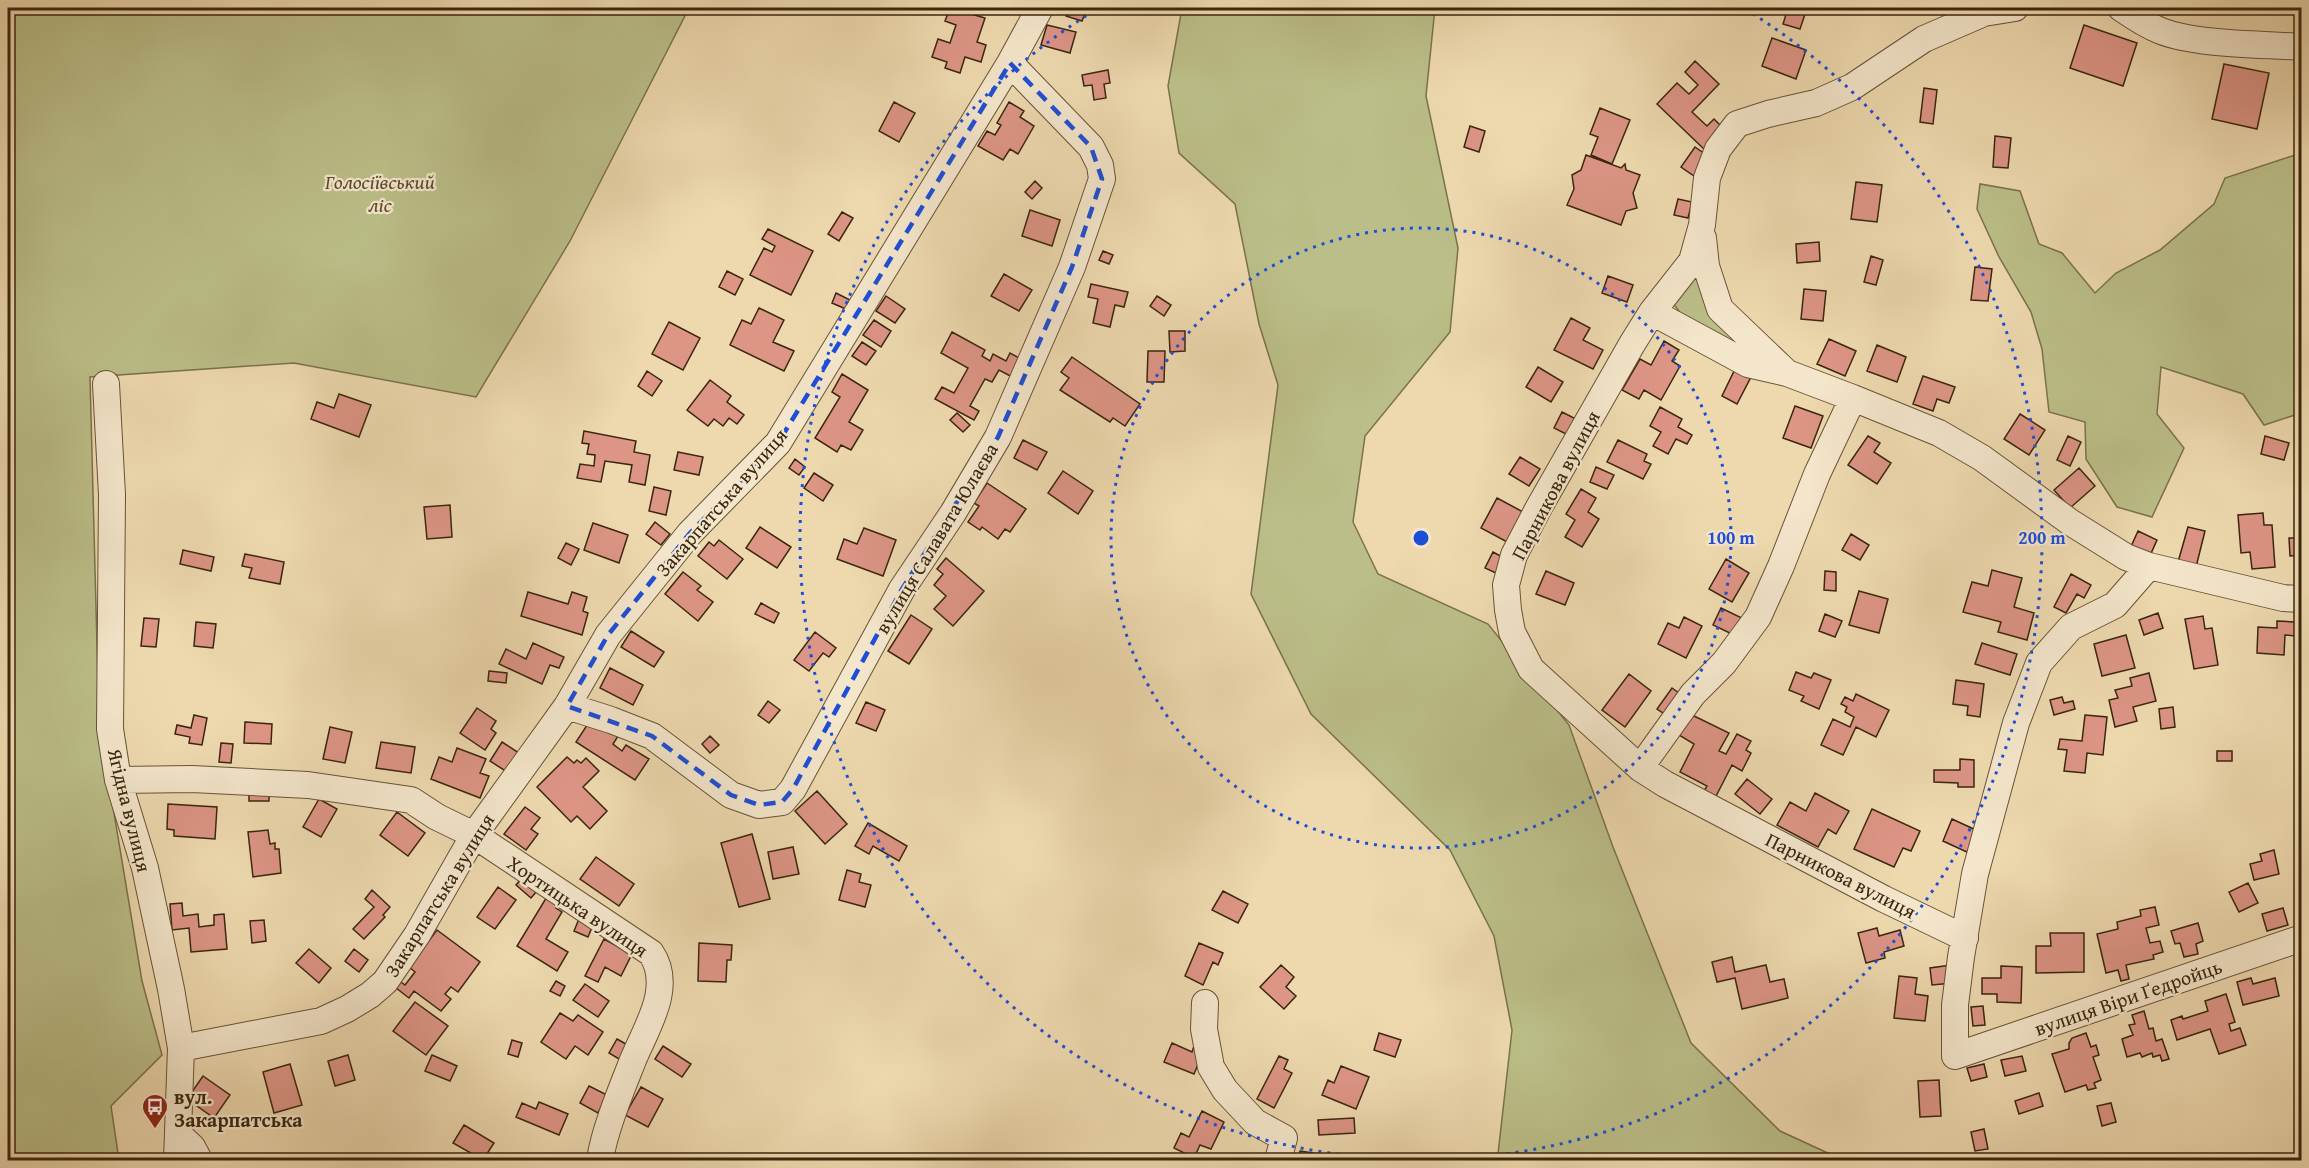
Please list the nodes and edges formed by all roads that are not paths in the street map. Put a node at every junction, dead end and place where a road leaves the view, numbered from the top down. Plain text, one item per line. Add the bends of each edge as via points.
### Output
1 (1040, 8) edge
2 (2015, 8) edge
3 (2121, 8) edge
4 (2301, 47) edge
5 (1010, 63) junction
6 (1702, 225) junction
7 (1652, 312) junction
8 (1787, 373) junction
9 (106, 384) dead end
10 (1853, 398) junction
11 (2149, 566) junction
12 (2292, 598) edge
13 (567, 706) junction
14 (1640, 768) junction
15 (118, 780) junction
16 (474, 835) junction
17 (1965, 938) junction
18 (2301, 938) edge
19 (1205, 1003) dead end
20 (181, 1047) junction
21 (178, 1134) junction
22 (177, 1161) edge
23 (199, 1161) edge
24 (600, 1161) edge
25 (1278, 1161) edge

1 - 5 street, Закарпатська вулиця
2 - 6 street, Парникова вулиця via 1984,14 1924,39 1852,87 1816,103 1737,124 1718,149 1707,178
3 - 4 street via 2164,32 2205,40
5 - 13 street, Закарпатська вулиця via 778,442 690,533 608,635
5 - 13 street, вулиця Салавата Юлаєва via 1091,147 1102,179 1072,267 998,437 902,590 793,789 782,802 759,805 731,795 652,736
6 - 7 street, Парникова вулиця via 1692,261
6 - 8 street via 1706,266 1720,309
7 - 8 street via 1748,364
7 - 14 street, Парникова вулиця via 1538,509 1514,555 1506,585 1512,632 1531,669
8 - 10 street
9 - 15 street, Ягідна вулиця via 112,495 110,729
10 - 11 street via 1939,433 1982,458 2070,522 2126,557
10 - 14 street via 1816,474 1758,616 1724,663 1693,694
11 - 12 street
11 - 17 street via 2115,605 2071,627 2039,663 1999,782 1975,874
13 - 16 street, Закарпатська вулиця
14 - 17 street, Парникова вулиця
15 - 16 street via 308,785 411,800
15 - 20 street, Ягідна вулиця via 145,868
16 - 20 street, Закарпатська вулиця via 417,935 396,967 370,995 321,1021
16 - 24 street, Хортицька вулиця via 651,953 657,962 660,984 654,1016 616,1105
17 - 18 street, вулиця Віри Ґедройць via 1955,1005 1955,1056
19 - 25 street via 1204,1029 1211,1067 1225,1090 1255,1122 1284,1138
20 - 21 street, Ягідна вулиця
21 - 22 street, Ягідна вулиця
21 - 23 street via 192,1147

